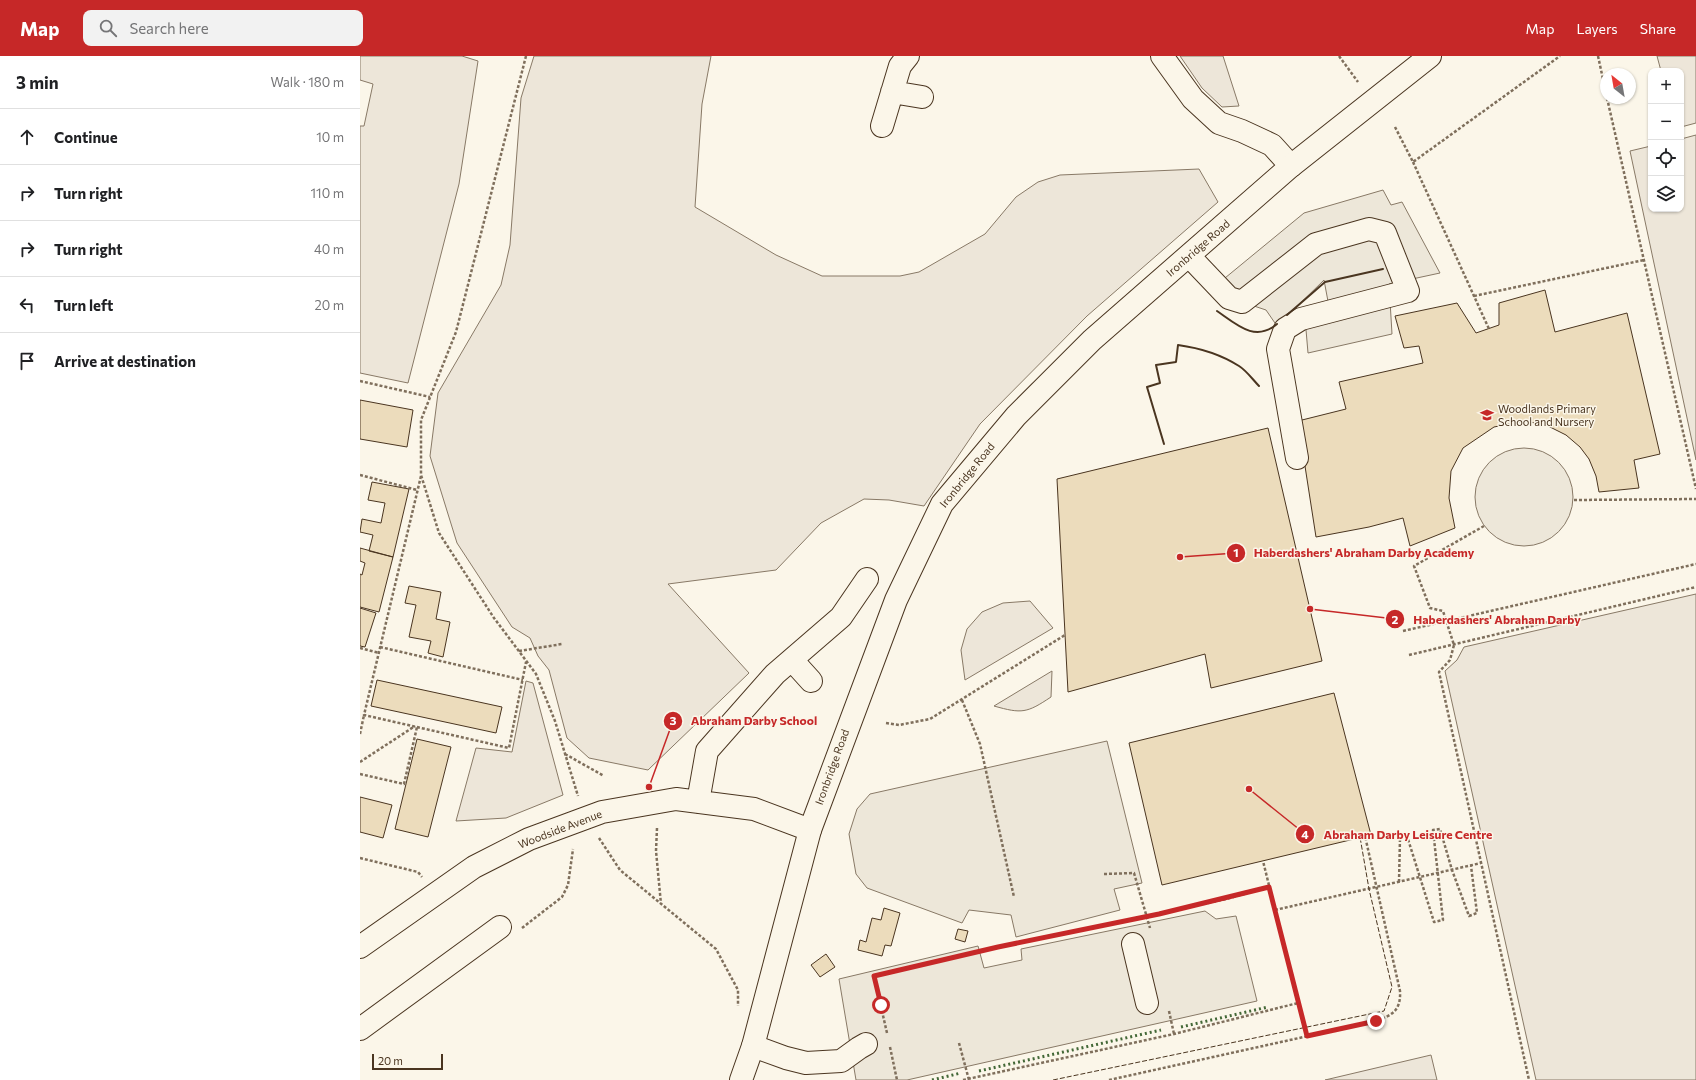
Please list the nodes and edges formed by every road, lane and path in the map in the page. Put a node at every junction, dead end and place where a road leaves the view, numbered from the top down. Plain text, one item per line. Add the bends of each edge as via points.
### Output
1 (526, 56) edge
2 (908, 56) edge
3 (1162, 56) edge
4 (1338, 56) edge
5 (1430, 56) edge
6 (1560, 56) edge
7 (1598, 56) edge
8 (1601, 68) edge
9 (1358, 82) dead end
10 (892, 92) junction
11 (922, 97) dead end
12 (1608, 104) edge
13 (882, 126) dead end
14 (1395, 127) dead end
15 (1413, 162) junction
16 (1291, 166) junction
17 (1189, 256) junction
18 (1644, 260) junction
19 (1474, 296) junction
20 (1489, 329) dead end
21 (360, 380) edge
22 (430, 397) junction
23 (1297, 458) dead end
24 (360, 475) edge
25 (421, 475) junction
26 (1696, 489) edge
27 (418, 490) junction
28 (1696, 499) edge
29 (1574, 500) dead end
30 (1484, 526) dead end
31 (1696, 564) edge
32 (866, 579) dead end
33 (1696, 588) edge
34 (1446, 621) junction
35 (1403, 631) dead end
36 (1065, 634) dead end
37 (562, 644) dead end
38 (1454, 645) junction
39 (380, 647) junction
40 (360, 648) edge
41 (519, 651) junction
42 (379, 653) junction
43 (1408, 656) dead end
44 (792, 660) junction
45 (526, 661) junction
46 (523, 680) junction
47 (811, 680) dead end
48 (962, 700) junction
49 (364, 715) junction
50 (886, 723) dead end
51 (416, 727) junction
52 (360, 734) edge
53 (565, 754) junction
54 (360, 762) edge
55 (360, 774) edge
56 (604, 776) dead end
57 (578, 796) dead end
58 (698, 802) junction
59 (657, 828) dead end
60 (810, 830) junction
61 (1364, 836) dead end
62 (599, 839) dead end
63 (573, 849) dead end
64 (360, 858) edge
65 (1263, 861) dead end
66 (1481, 863) junction
67 (1471, 866) junction
68 (1452, 870) junction
69 (1438, 874) junction
70 (1419, 878) junction
71 (1399, 882) junction
72 (1269, 887) junction
73 (1376, 888) junction
74 (435, 894) junction
75 (1014, 897) dead end
76 (662, 904) junction
77 (1275, 910) junction
78 (500, 927) joint
79 (1133, 944) dead end
80 (360, 947) edge
81 (1298, 1002) junction
82 (1147, 1003) dead end
83 (738, 1012) dead end
84 (360, 1029) edge
85 (887, 1034) dead end
86 (1307, 1036) junction
87 (889, 1041) dead end
88 (959, 1043) dead end
89 (866, 1044) dead end
90 (753, 1046) junction
91 (969, 1079) edge
92 (1116, 1079) edge
93 (741, 1080) edge
94 (897, 1080) edge
95 (963, 1080) edge
96 (1109, 1080) edge
97 (1529, 1080) edge

1 - 22 path via 456,332
2 - 10 street via 900,66
3 - 16 street via 1193,99 1218,122 1242,130 1272,145
4 - 9 path
5 - 16 street, Ironbridge Road
6 - 15 path
7 - 8 path
10 - 11 street
10 - 13 street
12 - 18 path
14 - 15 path
15 - 19 path
16 - 17 street, Ironbridge Road
17 - 23 street via 1229,298 1242,302 1316,244 1369,229 1385,233 1408,291 1301,319 1285,328 1278,350
17 - 60 street, Ironbridge Road via 1092,340 1016,416 942,504 896,600
18 - 19 path
18 - 26 path
19 - 20 path
21 - 22 path
22 - 25 path via 421,420
24 - 27 path
25 - 27 path
25 - 41 path via 439,533 494,618
27 - 39 path
28 - 29 path
30 - 34 path via 1414,566 1430,608 1443,611
31 - 34 path
32 - 44 street via 841,617
33 - 38 path
34 - 35 path
34 - 38 path
36 - 48 path
37 - 41 path
38 - 43 path
38 - 66 path via 1450,660 1439,672
39 - 42 path
39 - 46 path
40 - 42 path
41 - 45 path
42 - 49 path
44 - 47 street
44 - 58 street via 775,674 707,751
45 - 46 path
45 - 53 path via 536,674
46 - 51 path via 509,748
48 - 50 path via 930,719 899,725
48 - 75 path via 980,744
49 - 51 path
49 - 52 path
51 - 54 path
51 - 55 path via 404,784
53 - 56 path
53 - 57 path
58 - 60 street, Woodside Avenue via 754,809
58 - 74 street, Woodside Avenue via 676,799 602,812 529,839 474,867
59 - 76 path via 656,851
60 - 90 street, Ironbridge Road
61 - 73 path
62 - 76 path via 620,870
63 - 78 path via 568,885 562,897 516,933
64 - 74 path via 418,872
65 - 72 path
66 - 67 path
66 - 97 path
67 - 68 path
67 - 68 path via 1477,913 1469,916
68 - 69 path
68 - 69 path via 1440,829 1433,830
69 - 70 path
69 - 70 path via 1443,920 1434,922
70 - 71 path
70 - 71 path via 1406,836 1400,838
71 - 73 path
72 - 77 path
72 - 85 path via 1159,914 874,976
73 - 77 path
73 - 86 path via 1400,991 1400,1002 1388,1016 1376,1021
74 - 80 street, Woodside Avenue
76 - 83 path via 716,949 738,990
77 - 81 path
78 - 84 street
79 - 82 street
81 - 86 path
81 - 91 path via 1174,1034
86 - 92 path
87 - 94 path
88 - 91 path
89 - 90 street via 841,1061 806,1063
90 - 93 street, Ironbridge Road
91 - 95 path
92 - 96 path

